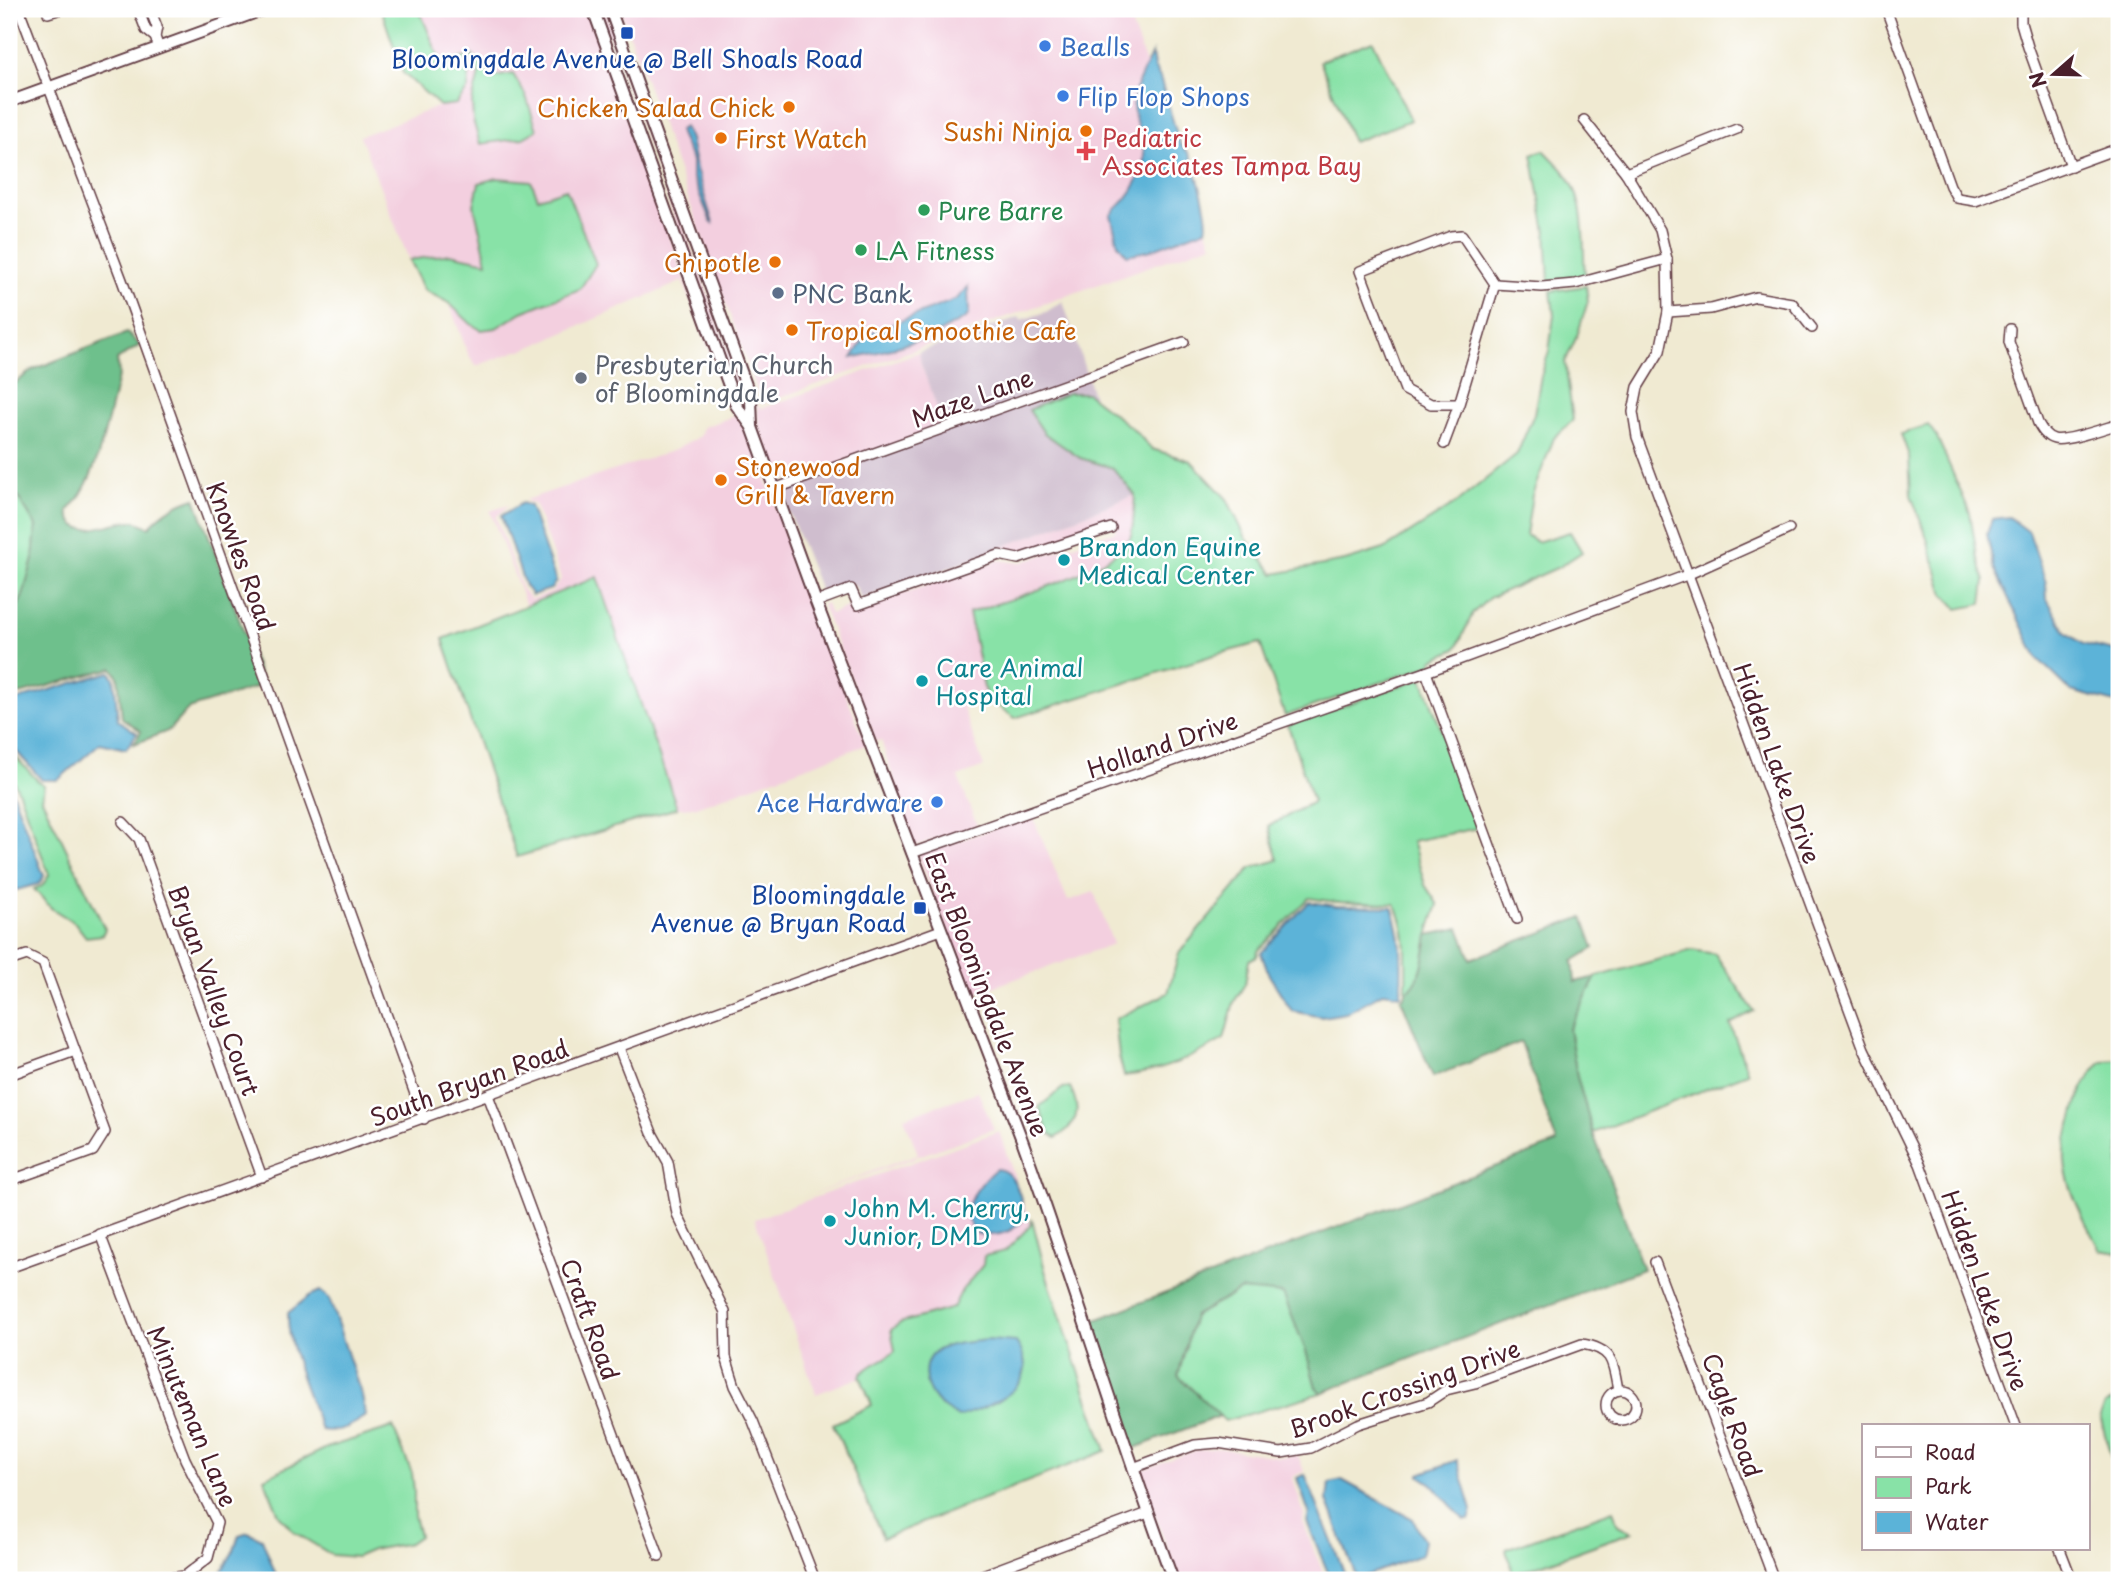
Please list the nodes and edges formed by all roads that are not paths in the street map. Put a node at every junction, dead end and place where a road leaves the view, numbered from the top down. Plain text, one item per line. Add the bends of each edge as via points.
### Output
1 (19, 9) edge
2 (61, 9) edge
3 (139, 9) edge
4 (150, 9) edge
5 (265, 9) edge
6 (593, 9) edge
7 (610, 9) edge
8 (1885, 9) edge
9 (2021, 9) edge
10 (48, 13) dead end
11 (157, 42) junction
12 (48, 88) junction
13 (9, 102) edge
14 (1584, 120) dead end
15 (1737, 130) dead end
16 (2119, 148) edge
17 (2071, 166) junction
18 (1626, 173) junction
19 (1667, 259) junction
20 (1495, 284) junction
21 (1668, 312) junction
22 (1812, 328) dead end
23 (2010, 329) dead end
24 (1184, 342) dead end
25 (1459, 404) junction
26 (2119, 424) edge
27 (752, 427) junction
28 (1444, 444) dead end
29 (774, 489) junction
30 (1111, 528) dead end
31 (1789, 529) dead end
32 (1687, 575) junction
33 (816, 602) junction
34 (1426, 672) junction
35 (123, 822) dead end
36 (912, 853) junction
37 (1517, 919) dead end
38 (941, 930) junction
39 (9, 961) edge
40 (619, 1048) junction
41 (75, 1051) junction
42 (9, 1075) edge
43 (488, 1095) junction
44 (424, 1119) junction
45 (262, 1177) junction
46 (9, 1181) edge
47 (100, 1234) junction
48 (1655, 1262) dead end
49 (9, 1268) edge
50 (1618, 1390) dead end
51 (2015, 1424) edge
52 (1133, 1468) junction
53 (1148, 1513) junction
54 (2060, 1550) edge
55 (659, 1556) dead end
56 (153, 1580) edge
57 (816, 1580) edge
58 (969, 1580) edge
59 (1173, 1580) edge
60 (1774, 1580) edge
61 (2072, 1580) edge

1 - 12 street, Knowles Road
2 - 10 street
3 - 11 street via 146,30
4 - 11 street
5 - 11 main road
6 - 27 main road, East Bloomingdale Avenue via 736,405
7 - 27 main road, East Bloomingdale Avenue via 751,399
8 - 17 street via 1958,198 1975,201
9 - 17 street via 2028,47
11 - 12 main road
12 - 13 main road
12 - 44 street, Knowles Road via 122,280
14 - 18 street, Hidden Lake Drive
15 - 18 street
16 - 17 street
18 - 19 street, Hidden Lake Drive via 1660,230
19 - 20 street via 1575,284
19 - 21 street, Hidden Lake Drive
20 - 25 street
20 - 25 street via 1462,235 1360,271 1405,390 1431,404
21 - 22 street via 1710,309 1756,297 1792,303
21 - 32 street, Hidden Lake Drive via 1660,351 1638,387 1633,412 1637,437
23 - 26 street via 2009,342 2044,433 2061,439
24 - 29 street, Maze Lane
25 - 28 street
27 - 29 main road, East Bloomingdale Avenue
29 - 33 main road, East Bloomingdale Avenue
30 - 33 street via 1018,559 999,555 858,605 852,589
31 - 32 street, Holland Drive
32 - 34 street, Holland Drive
32 - 51 street, Hidden Lake Drive via 1864,1049 1920,1164
33 - 36 main road, East Bloomingdale Avenue
34 - 36 street, Holland Drive
34 - 37 street
35 - 45 street, Bryan Valley Court via 139,839
36 - 38 main road, East Bloomingdale Avenue
38 - 40 street, South Bryan Road
38 - 52 main road, East Bloomingdale Avenue via 1050,1217
39 - 41 street via 27,955 43,963
40 - 43 street, South Bryan Road
40 - 57 street via 668,1162 677,1214 725,1311 726,1357 735,1386
41 - 42 street
41 - 46 street via 105,1132 93,1151
43 - 44 street, South Bryan Road
43 - 55 street, Craft Road
44 - 45 street, South Bryan Road
45 - 47 street, South Bryan Road
47 - 49 street, South Bryan Road
47 - 56 street, Minuteman Lane via 185,1459 217,1523 208,1558 185,1576
48 - 60 street, Cagle Road
50 - 52 street, Brook Crossing Drive via 1610,1357 1597,1346 1581,1344 1446,1390 1428,1402 1358,1424 1311,1448 1281,1453 1218,1443 1195,1445
52 - 53 main road, East Bloomingdale Avenue
53 - 58 street
53 - 59 main road, East Bloomingdale Avenue
54 - 61 street

